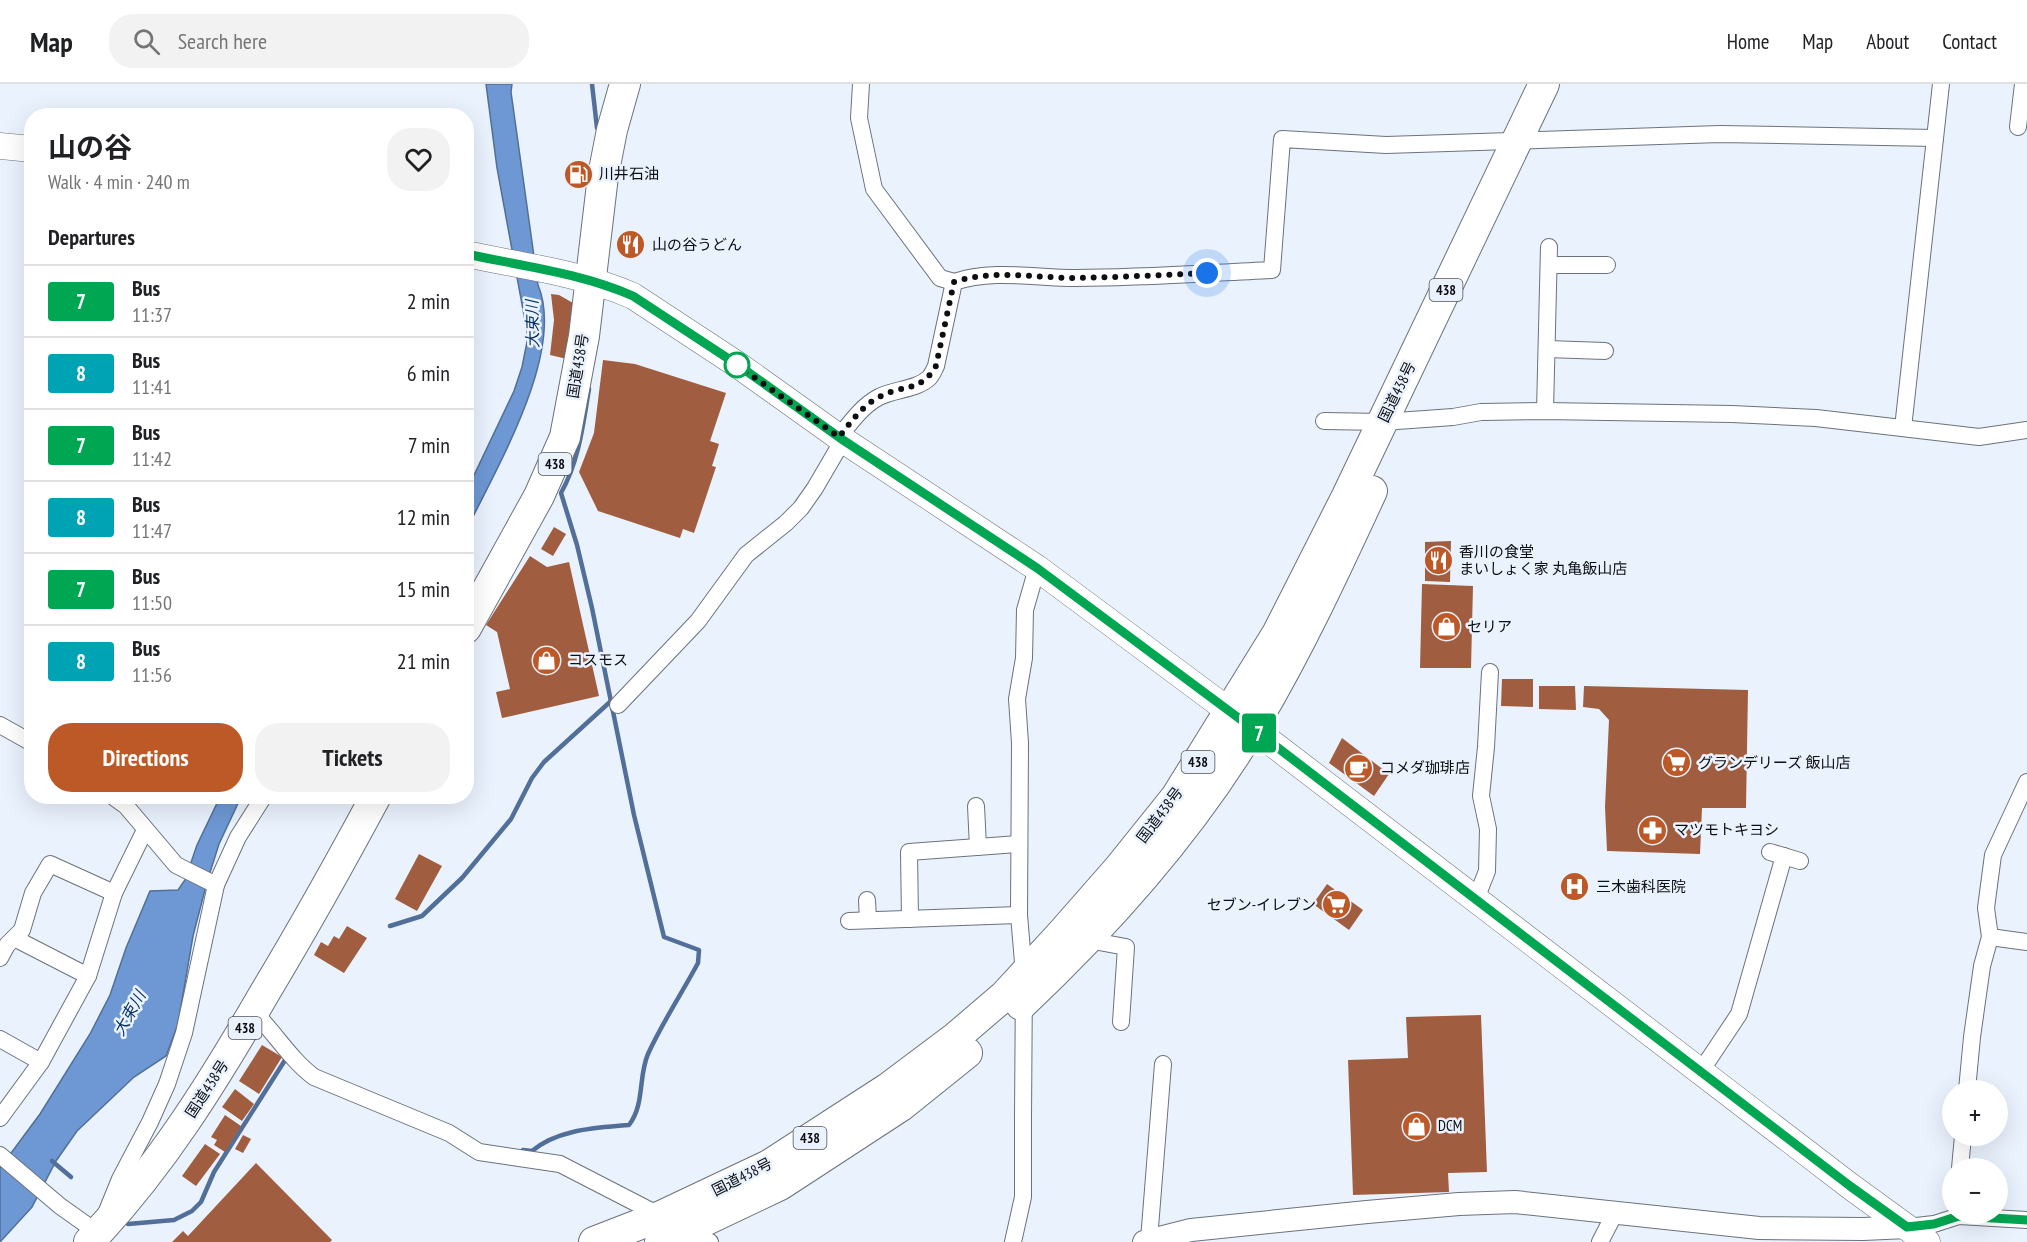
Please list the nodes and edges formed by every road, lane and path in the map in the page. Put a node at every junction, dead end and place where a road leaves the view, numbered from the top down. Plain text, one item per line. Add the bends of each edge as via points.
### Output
1 (625, 84) edge
2 (861, 84) edge
3 (1544, 84) edge
4 (1566, 84) edge
5 (1941, 84) edge
6 (2023, 84) edge
7 (2019, 126) dead end
8 (1935, 138) junction
9 (1528, 141) junction
10 (0, 146) edge
11 (24, 148) edge
12 (1549, 247) dead end
13 (474, 256) edge
14 (1548, 265) junction
15 (1607, 265) dead end
16 (591, 282) junction
17 (954, 282) junction
18 (1547, 349) junction
19 (1605, 351) dead end
20 (1545, 411) junction
21 (1324, 421) dead end
22 (1394, 421) junction
23 (1904, 428) junction
24 (2027, 430) edge
25 (841, 438) junction
26 (1037, 568) junction
27 (474, 614) edge
28 (1490, 672) dead end
29 (618, 705) dead end
30 (1241, 719) junction
31 (0, 725) edge
32 (24, 738) edge
33 (2027, 782) edge
34 (123, 804) edge
35 (259, 804) edge
36 (372, 804) edge
37 (976, 806) dead end
38 (145, 830) junction
39 (1019, 843) junction
40 (978, 847) junction
41 (1785, 856) dead end
42 (213, 884) junction
43 (114, 893) junction
44 (1476, 899) junction
45 (867, 900) dead end
46 (1019, 915) junction
47 (910, 919) junction
48 (868, 920) junction
49 (849, 921) dead end
50 (1990, 937) junction
51 (14, 938) junction
52 (1088, 940) junction
53 (2027, 942) edge
54 (0, 958) edge
55 (88, 976) junction
56 (1024, 988) junction
57 (254, 1012) junction
58 (1121, 1022) dead end
59 (0, 1039) edge
60 (41, 1062) junction
61 (1163, 1064) dead end
62 (1701, 1071) junction
63 (1968, 1080) edge
64 (0, 1118) edge
65 (0, 1155) edge
66 (1615, 1213) junction
67 (2008, 1219) edge
68 (2027, 1220) edge
69 (1942, 1221) edge
70 (661, 1229) edge
71 (1917, 1234) edge
72 (699, 1235) edge
73 (1189, 1236) edge
74 (94, 1237) edge
75 (1146, 1241) edge
76 (594, 1242) edge
77 (1013, 1242) edge
78 (1600, 1242) edge

1 - 16 highway, 国道438号 / 438 via 603,176
2 - 17 street via 859,118 874,189 940,278
3 - 9 highway, 国道438号 / 438
4 - 9 highway, 国道438号 / 438
5 - 8 street
6 - 7 street
8 - 9 street via 1720,134
8 - 23 street
9 - 17 street via 1386,145 1282,139 1272,270 1075,278 973,276
9 - 22 highway, 国道438号 / 438
10 - 11 main road
12 - 14 street
13 - 16 main road
14 - 15 street
14 - 18 street
16 - 25 main road via 633,296
16 - 27 highway, 国道438号 / 438 via 565,437 539,496
17 - 25 street via 936,366 929,378 867,405
18 - 19 street
18 - 20 street
20 - 22 street via 1481,412
20 - 23 street via 1804,417
21 - 22 street
22 - 30 highway, 国道438号 / 438 via 1326,590 1288,664
23 - 24 street via 1979,437
25 - 26 main road
25 - 29 street via 801,508 746,555 698,621
26 - 30 main road
26 - 39 street via 1025,610 1024,658 1017,699
28 - 44 street via 1480,796 1488,829 1486,871
30 - 44 main road
30 - 52 highway, 国道438号 / 438 via 1198,808 1140,883
30 - 56 highway, 国道438号 / 438
31 - 32 street
33 - 50 street via 1993,855 1986,908
34 - 38 street
35 - 42 street
36 - 57 highway, 国道438号 / 438
37 - 40 street
38 - 42 street via 176,865
38 - 43 street
39 - 40 street
39 - 46 street
40 - 47 street via 909,852
41 - 62 street via 1739,1014
42 - 74 street via 181,1043 159,1103
43 - 51 street via 50,864 33,893 22,930
43 - 55 street
44 - 62 main road
45 - 48 street
46 - 47 street
46 - 56 street
47 - 48 street
48 - 49 street
50 - 53 street
50 - 63 street via 1982,966
51 - 54 street
51 - 55 street
52 - 56 highway, 国道438号 / 438
52 - 58 street via 1126,947
55 - 60 street
56 - 70 highway, 国道438号 / 438 via 1004,996 888,1088
56 - 72 highway, 国道438号 / 438 via 968,1052 902,1106
56 - 77 street via 1023,1197
57 - 70 street via 314,1077 449,1133 479,1152 560,1164
57 - 74 highway, 国道438号 / 438 via 183,1126
59 - 60 street
60 - 64 street
61 - 75 street
62 - 71 main road
65 - 74 street via 88,1227
66 - 71 street via 1759,1228
66 - 73 street via 1515,1202 1470,1203 1367,1212
66 - 78 street
67 - 68 street
69 - 71 street
70 - 72 highway, 国道438号 / 438
70 - 76 highway, 国道438号 / 438
73 - 75 street

